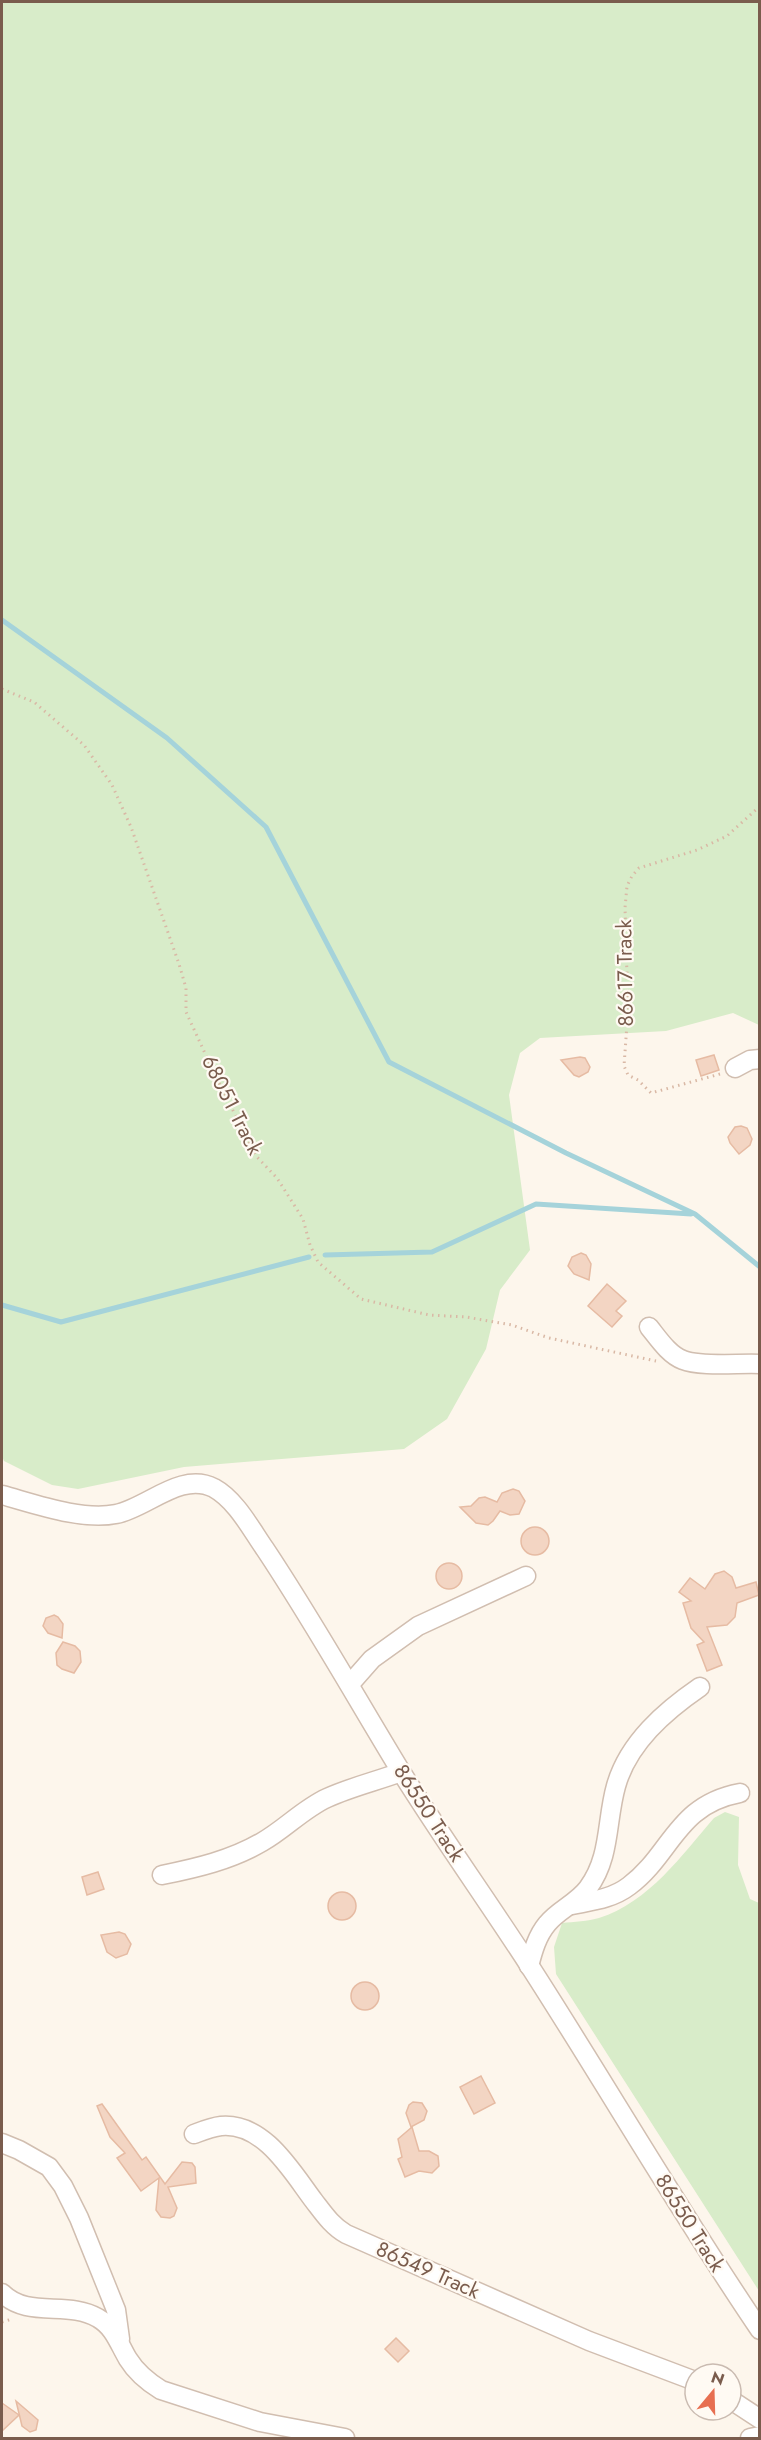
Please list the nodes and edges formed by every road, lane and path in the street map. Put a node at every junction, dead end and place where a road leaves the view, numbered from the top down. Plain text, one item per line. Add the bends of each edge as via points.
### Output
1 (2, 689) edge
2 (759, 806) edge
3 (759, 1059) edge
4 (735, 1068) joint
5 (649, 1327) dead end
6 (682, 1360) junction
7 (759, 1364) edge
8 (2, 1495) edge
9 (526, 1576) dead end
10 (350, 1684) junction
11 (700, 1687) dead end
12 (401, 1772) junction
13 (740, 1793) dead end
14 (162, 1875) dead end
15 (572, 1905) junction
16 (529, 1966) junction
17 (194, 2134) dead end
18 (2, 2143) edge
19 (2, 2293) edge
20 (759, 2330) edge
21 (120, 2343) junction
22 (683, 2376) edge
23 (743, 2408) edge
24 (759, 2419) edge
25 (759, 2436) edge
26 (333, 2438) edge
27 (750, 2439) edge

1 - 6 path, 68051 Track via 34,702 84,745 112,785 186,988 186,1012 256,1156 277,1179 303,1219 318,1262 361,1299 383,1305 512,1325 549,1338 653,1361
2 - 4 path, 86617 Track via 727,836 698,850 639,868 627,886 628,1010 624,1066 628,1075 651,1093
3 - 4 street
5 - 6 street
6 - 7 street
8 - 10 street, 86550 Track via 95,1516 128,1511 185,1484 211,1487 224,1495 242,1516
9 - 10 street via 418,1626 372,1659
10 - 12 street, 86550 Track
11 - 15 street via 651,1727 626,1761 615,1787 604,1853 588,1888
12 - 14 street via 328,1798 236,1856
12 - 16 street, 86550 Track
13 - 15 street via 705,1804 627,1887 603,1899
15 - 16 street via 548,1922 536,1941
16 - 20 street, 86550 Track
17 - 22 street, 86549 Track via 220,2126 248,2131 282,2158 330,2223 346,2234 589,2341
18 - 21 street via 44,2164 63,2186 116,2310
19 - 21 street via 27,2307 76,2310 98,2318
21 - 26 street via 139,2373 161,2390 260,2422
23 - 24 street
25 - 27 street

